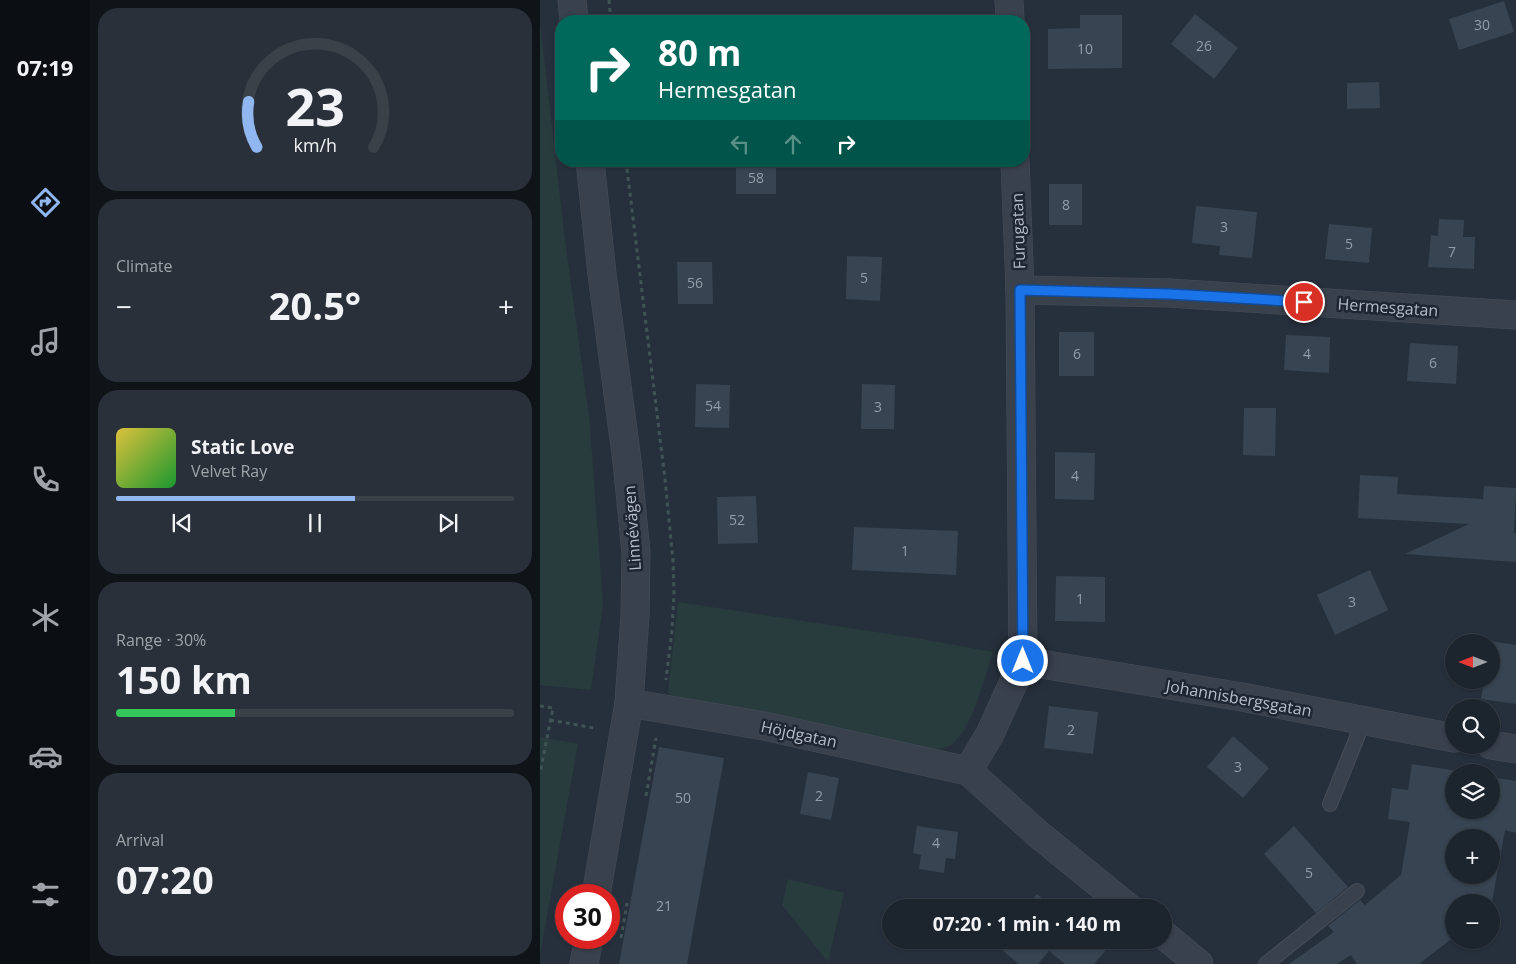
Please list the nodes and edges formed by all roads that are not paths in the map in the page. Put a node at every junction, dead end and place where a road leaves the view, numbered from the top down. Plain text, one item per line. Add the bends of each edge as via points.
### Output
1 (1009, 0) edge
2 (1010, 15) edge
3 (591, 167) edge
4 (1015, 167) edge
5 (1020, 290) junction
6 (1516, 315) edge
7 (1023, 661) junction
8 (629, 703) junction
9 (1364, 720) junction
10 (1445, 736) edge
11 (1500, 746) edge
12 (1516, 749) edge
13 (968, 771) junction
14 (1330, 804) dead end
15 (598, 884) edge
16 (1357, 891) dead end
17 (1118, 899) edge
18 (1172, 942) edge
19 (587, 949) edge
20 (584, 964) edge
21 (1199, 964) edge
22 (1266, 964) edge

1 - 2 street
3 - 8 street, Linnévägen via 636,552
4 - 5 street, Furugatan
5 - 6 street, Hermesgatan via 1169,294
5 - 7 street, Furugatan
7 - 9 street, Johannisbergsgatan
7 - 13 street via 990,734
8 - 13 street, Höjdgatan via 764,726
8 - 15 street, Linnévägen
9 - 10 street, Johannisbergsgatan
9 - 14 lane
11 - 12 street
13 - 17 street, Höjdgatan
16 - 22 lane
18 - 21 street
19 - 20 street

